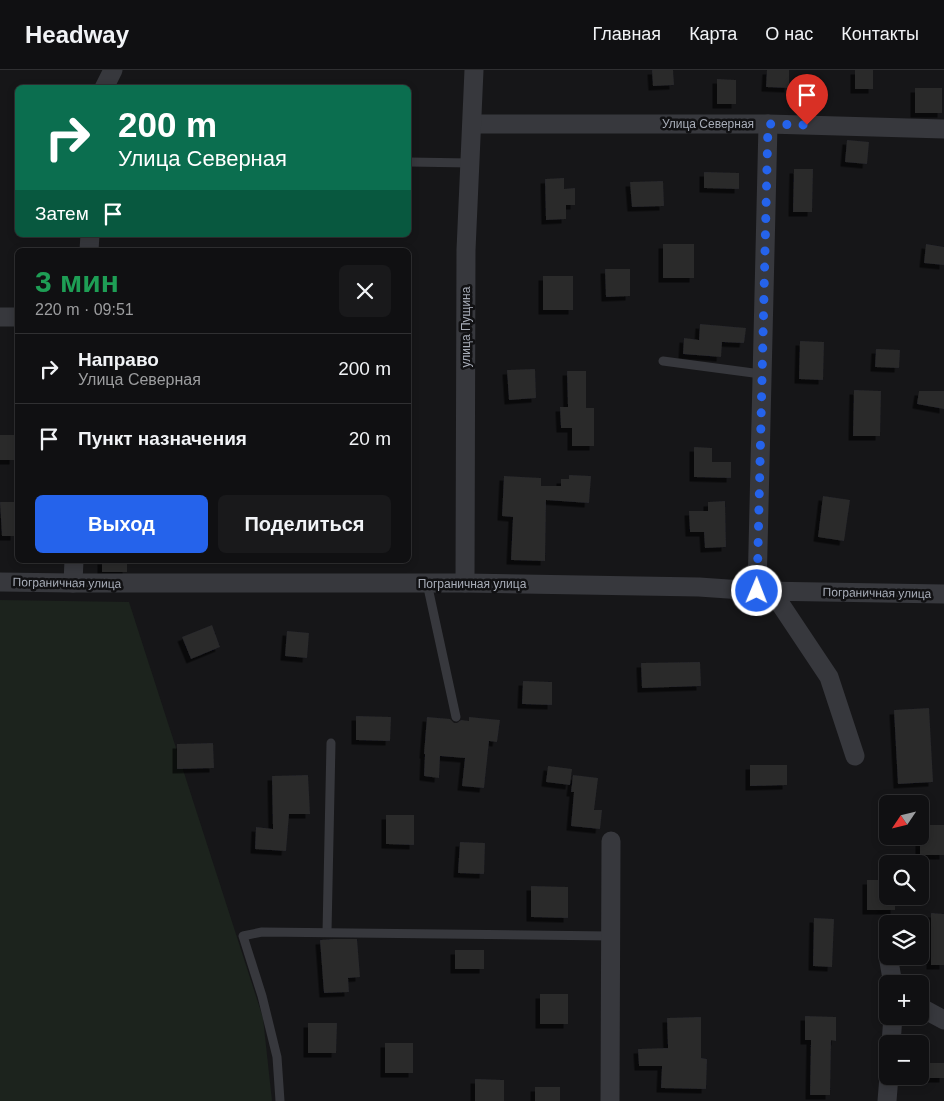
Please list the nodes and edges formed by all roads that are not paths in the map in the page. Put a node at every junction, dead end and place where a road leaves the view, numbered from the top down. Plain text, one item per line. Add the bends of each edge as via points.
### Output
1 (113, 70) edge
2 (474, 70) edge
3 (106, 85) edge
4 (473, 124) junction
5 (768, 124) junction
6 (944, 129) edge
7 (411, 162) edge
8 (471, 163) junction
9 (0, 317) edge
10 (15, 317) edge
11 (663, 361) dead end
12 (761, 374) junction
13 (74, 563) edge
14 (0, 582) edge
15 (427, 583) junction
16 (465, 583) junction
17 (73, 584) junction
18 (757, 591) junction
19 (944, 594) edge
20 (456, 717) dead end
21 (331, 743) dead end
22 (855, 756) dead end
23 (612, 841) dead end
24 (327, 932) junction
25 (611, 936) junction
26 (929, 1012) edge
27 (944, 1020) edge
28 (888, 1085) edge
29 (280, 1101) edge
30 (610, 1101) edge
31 (887, 1101) edge

1 - 3 street
2 - 4 street, улица Пущина
4 - 5 street, Улица Северная
4 - 8 street, улица Пущина
5 - 6 street, Улица Северная
5 - 12 street
7 - 8 lane
8 - 16 street, улица Пущина via 466,250
9 - 10 street
11 - 12 lane
12 - 18 street
13 - 17 street
14 - 17 street, Пограничная улица
15 - 16 street, Пограничная улица
15 - 17 street, Пограничная улица
15 - 20 lane
16 - 18 street, Пограничная улица
18 - 19 street, Пограничная улица
18 - 22 street via 779,602 829,677
21 - 24 lane
23 - 25 street
24 - 25 lane
24 - 29 lane via 262,932 243,936 277,1056
25 - 30 street
26 - 27 street
28 - 31 street

